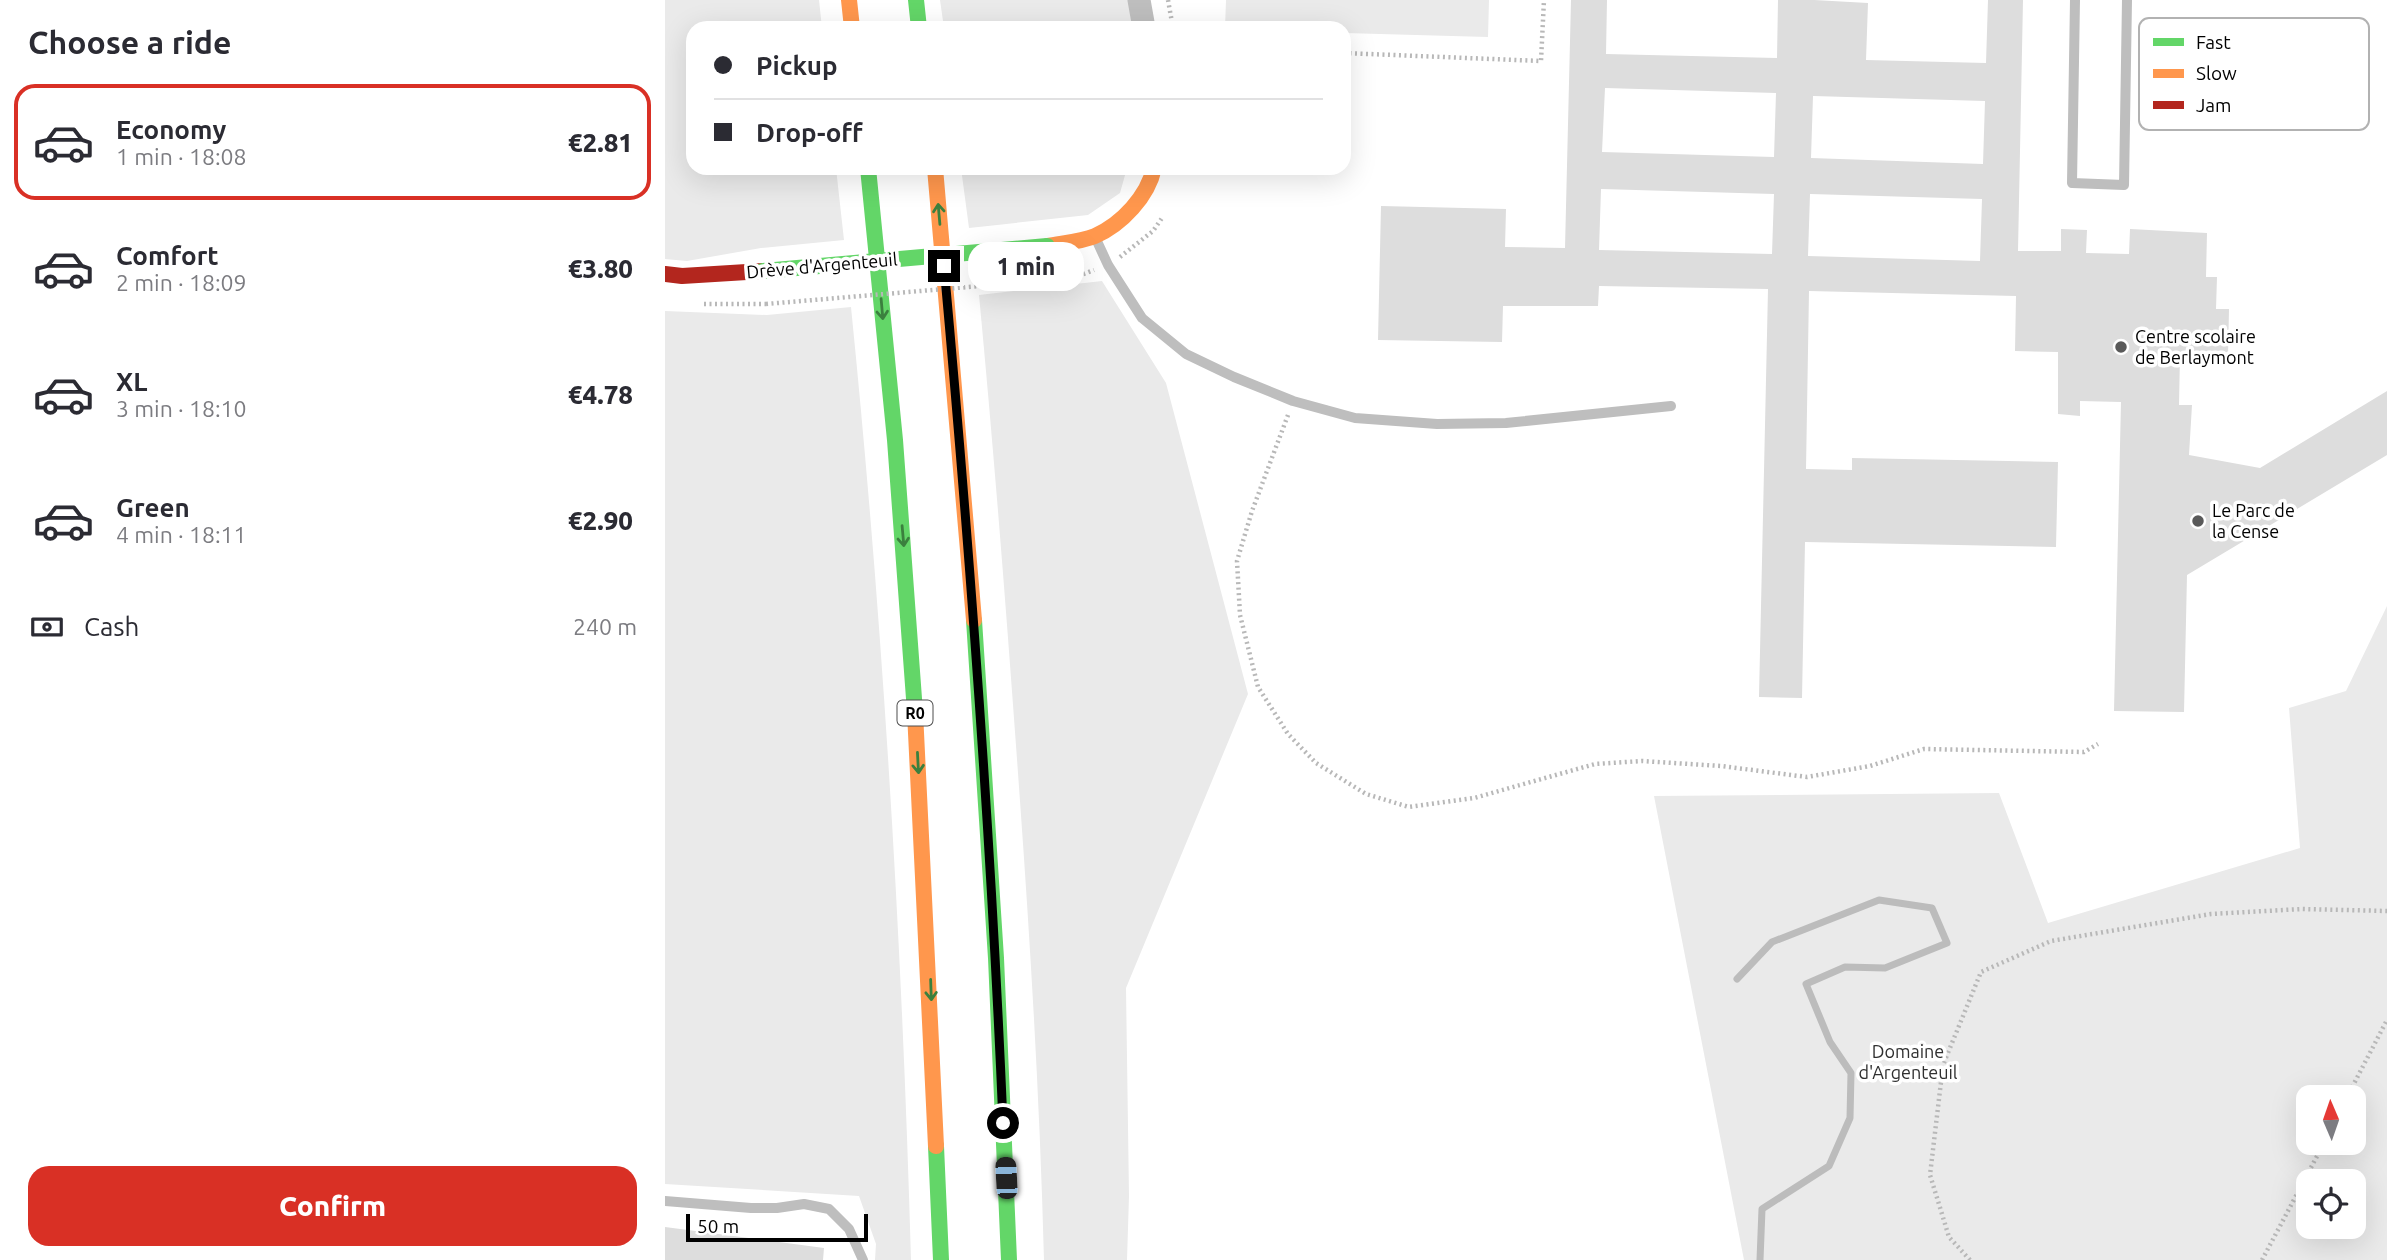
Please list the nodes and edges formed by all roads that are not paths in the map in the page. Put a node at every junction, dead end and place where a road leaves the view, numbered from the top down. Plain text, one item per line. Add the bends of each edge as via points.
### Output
1 (849, 0) edge
2 (916, 0) edge
3 (1139, 0) edge
4 (2075, 0) edge
5 (2127, 0) edge
6 (851, 21) edge
7 (918, 21) edge
8 (1143, 21) edge
9 (869, 175) edge
10 (936, 175) edge
11 (1153, 175) edge
12 (1095, 236) junction
13 (665, 274) edge
14 (1671, 407) dead end
15 (665, 1201) edge
16 (863, 1260) edge
17 (941, 1260) edge
18 (1009, 1260) edge

1 - 6 main road
2 - 7 main road
3 - 8 street
4 - 5 lane via 2072,183 2124,185
9 -> 17 main road, R0 via 906,569 930,960
18 -> 10 main road via 996,958 970,566
11 - 12 main road, Drève d'Argenteuil via 1126,215
12 - 13 main road, Drève d'Argenteuil, bridge via 1047,246 763,271
12 - 14 lane via 1142,318 1186,354 1293,401 1355,418 1437,424 1506,423
15 - 16 lane via 751,1208 804,1204 829,1209 849,1229

